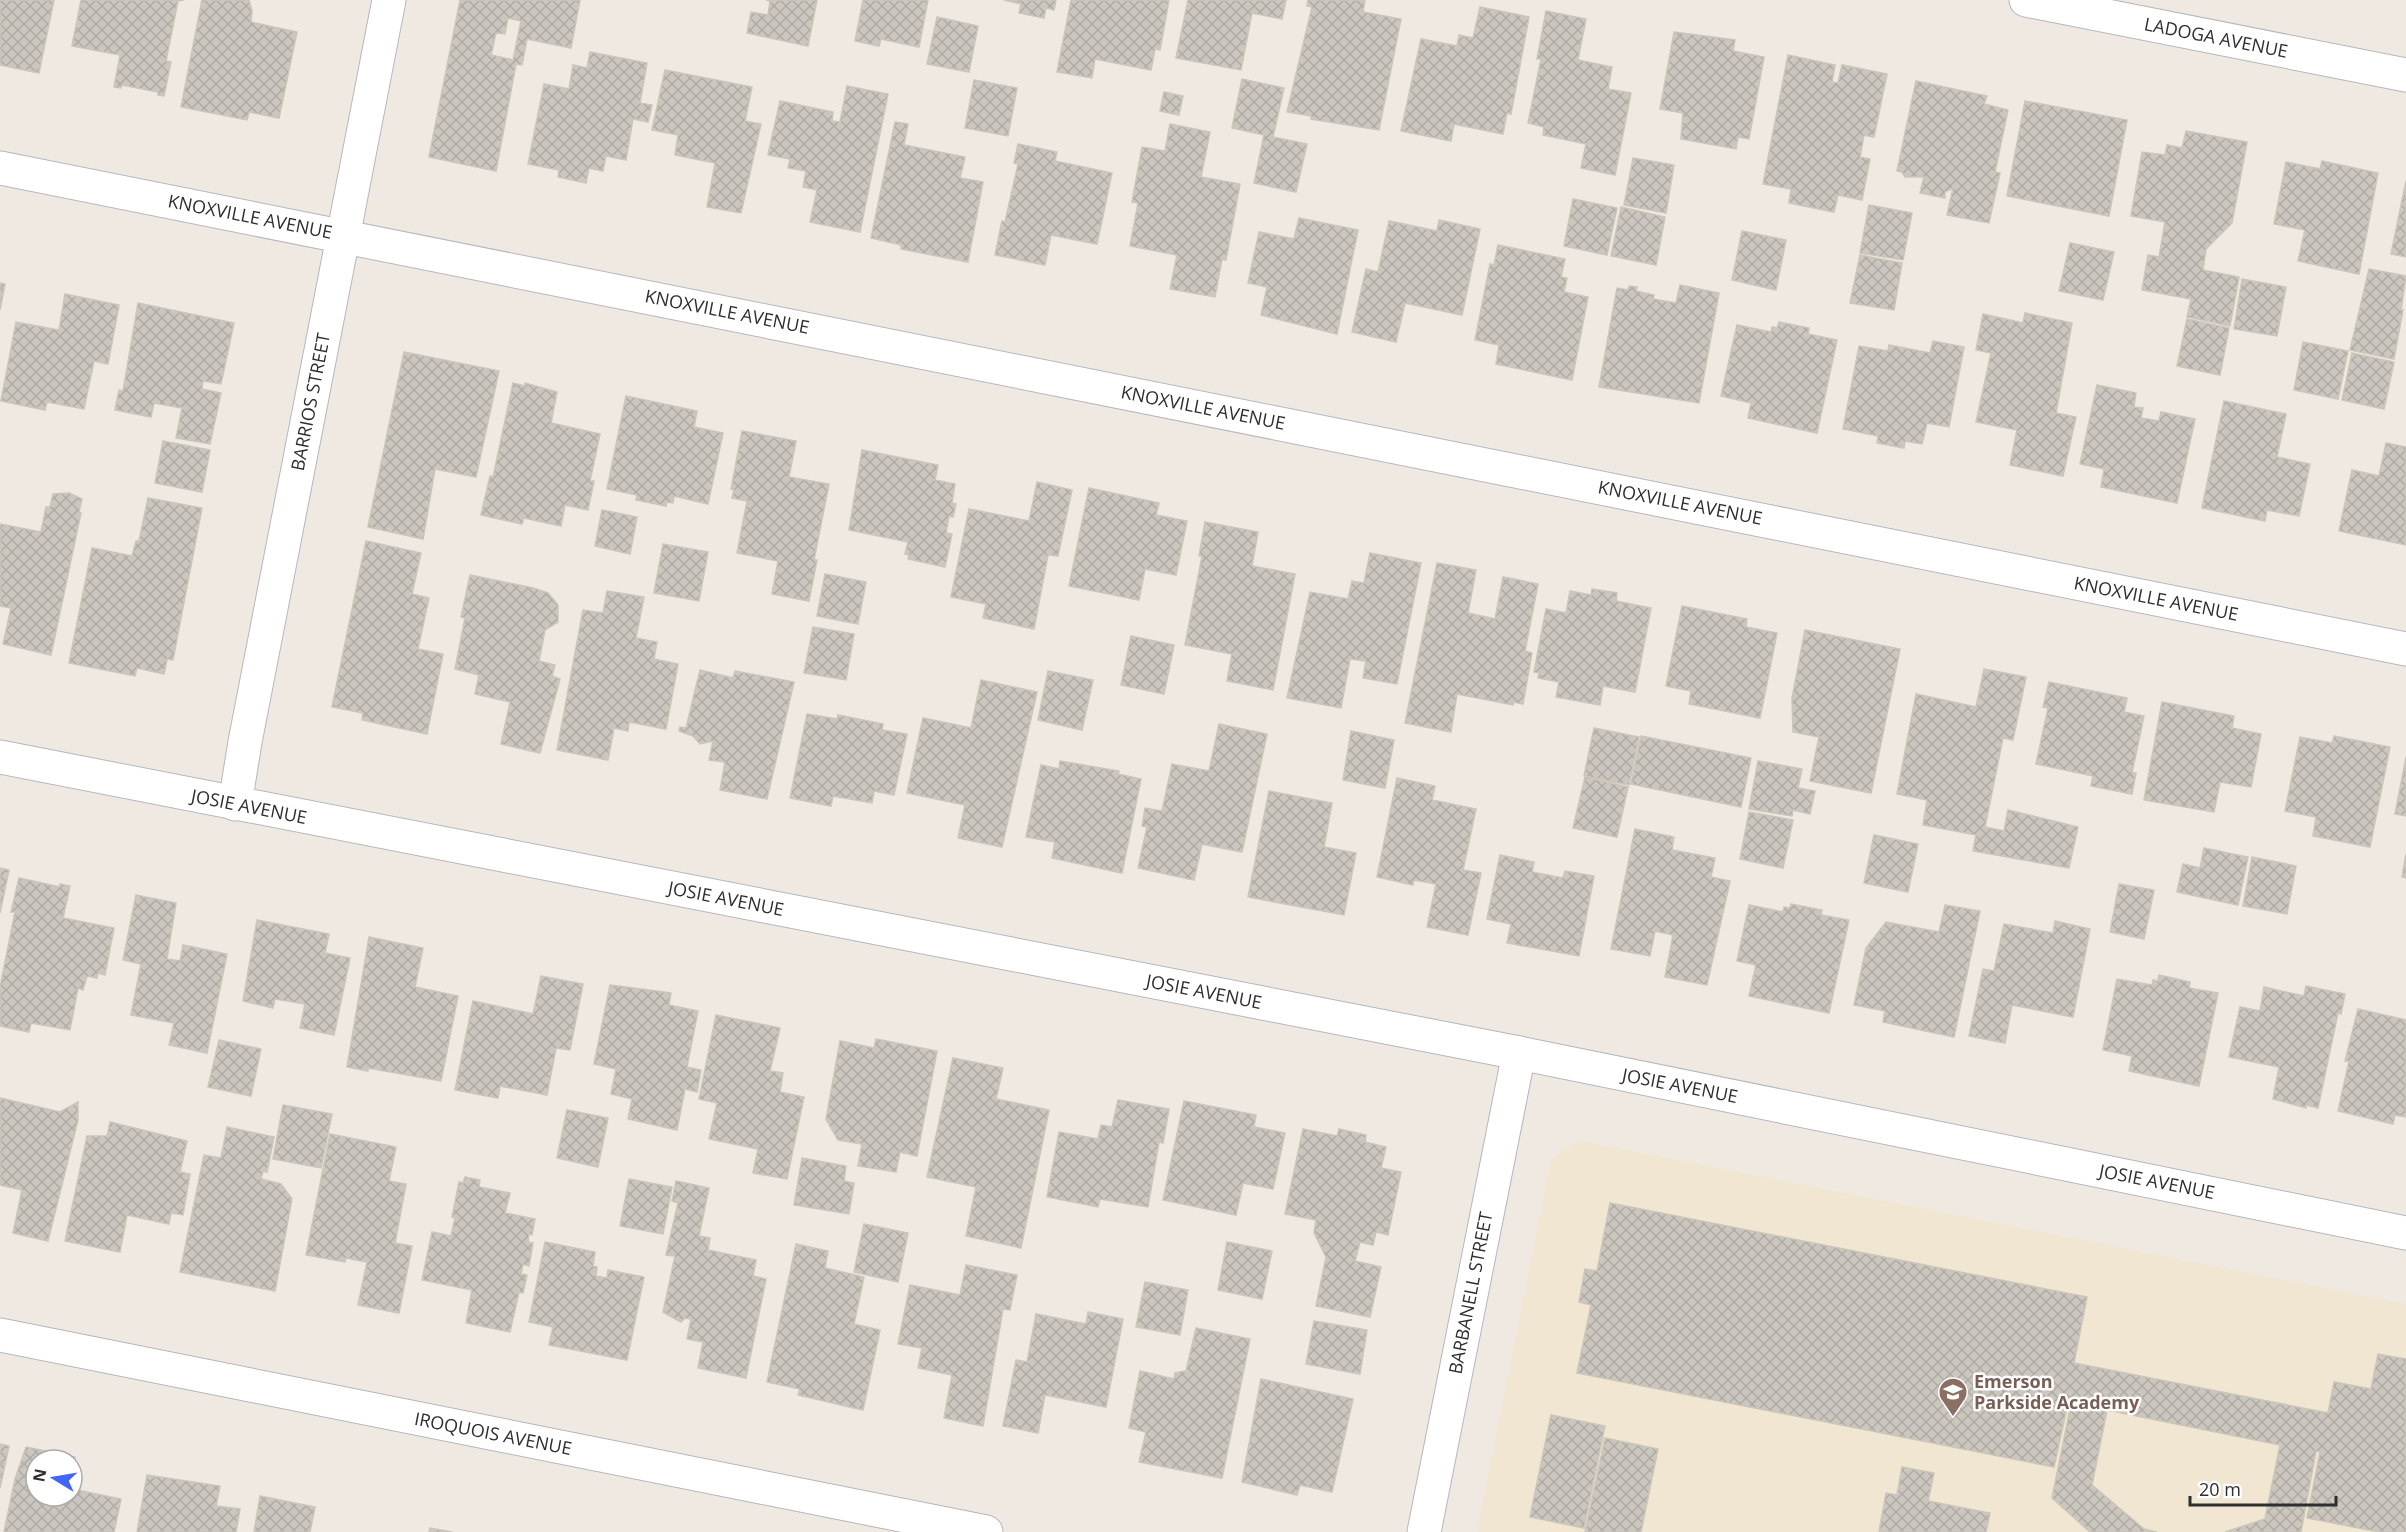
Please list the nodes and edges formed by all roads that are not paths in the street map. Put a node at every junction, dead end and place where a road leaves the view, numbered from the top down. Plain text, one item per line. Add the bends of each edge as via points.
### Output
1 (389, 0) edge
2 (2026, 0) edge
3 (2406, 75) edge
4 (0, 168) edge
5 (343, 235) junction
6 (2406, 649) edge
7 (0, 757) edge
8 (235, 804) junction
9 (1519, 1053) junction
10 (2406, 1233) edge
11 (0, 1335) edge
12 (986, 1532) edge
13 (1424, 1532) edge

1 - 5 street, BARRIOS STREET
2 - 3 street, LADOGA AVENUE
4 - 5 street, KNOXVILLE AVENUE
5 - 6 street, KNOXVILLE AVENUE
5 - 8 street, BARRIOS STREET
7 - 8 street, JOSIE AVENUE
8 - 9 street, JOSIE AVENUE
9 - 10 street, JOSIE AVENUE
9 - 13 street, BARBANELL STREET
11 - 12 street, IROQUOIS AVENUE

